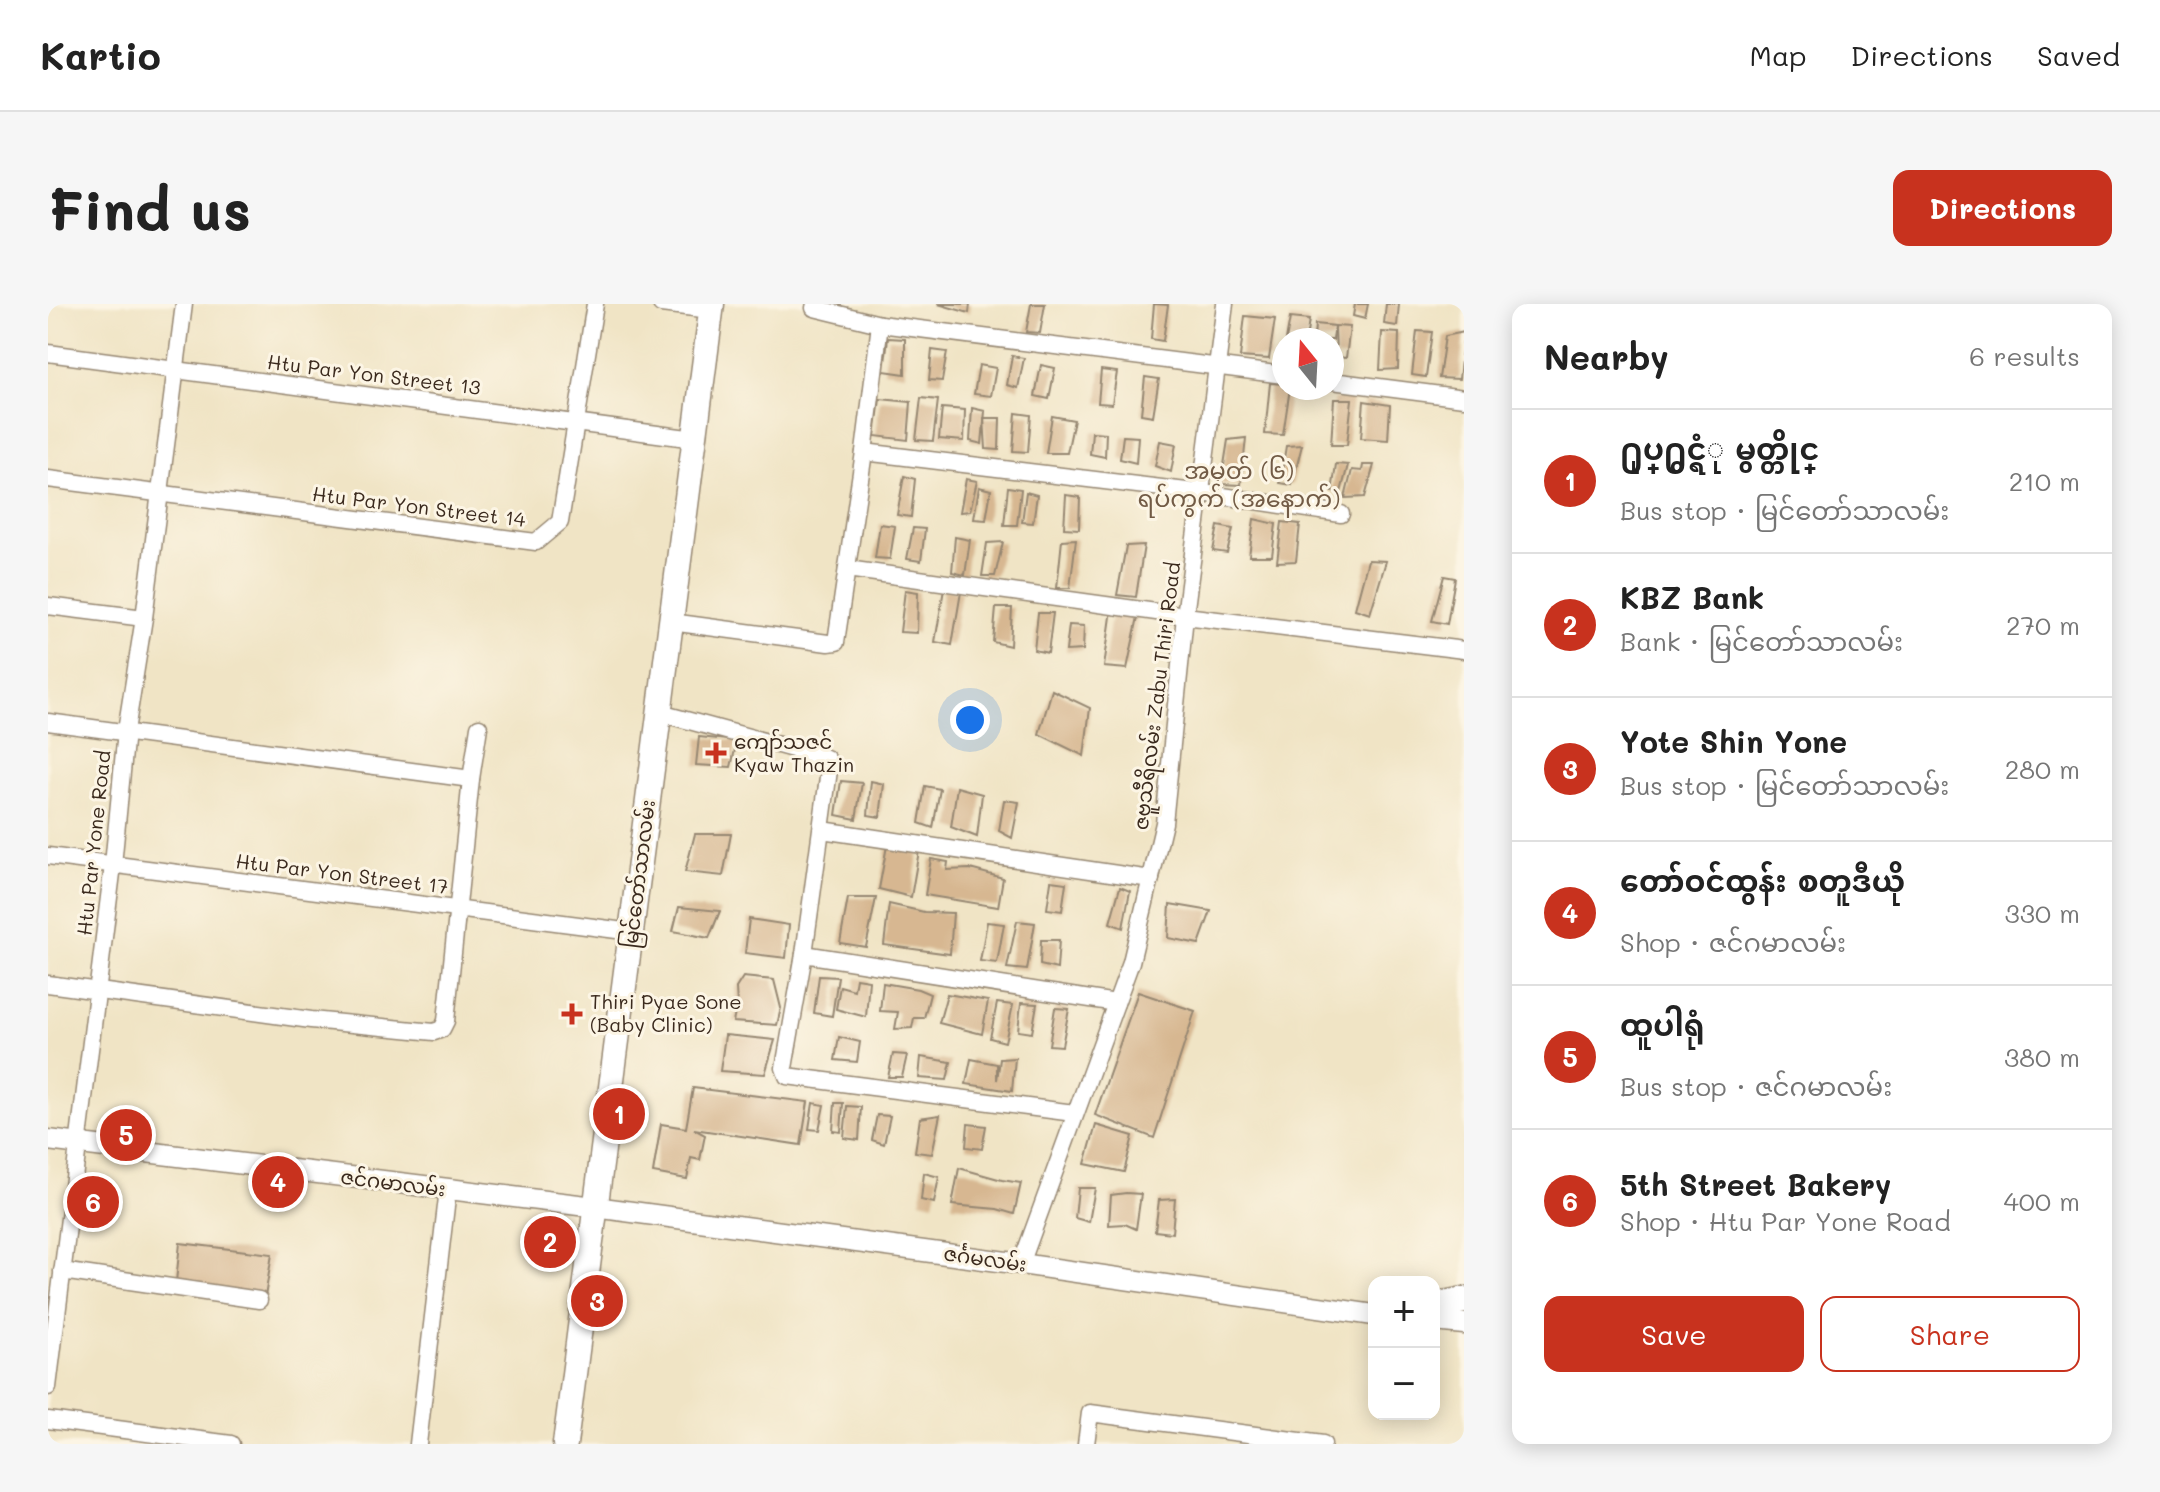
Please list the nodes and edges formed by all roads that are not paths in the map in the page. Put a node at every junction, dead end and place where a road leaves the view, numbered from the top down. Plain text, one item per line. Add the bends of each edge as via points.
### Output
1 (184, 304) edge
2 (595, 304) edge
3 (661, 304) edge
4 (815, 304) edge
5 (1225, 304) edge
6 (712, 307) edge
7 (880, 324) junction
8 (48, 353) edge
9 (1218, 366) junction
10 (176, 370) junction
11 (1272, 373) edge
12 (1344, 383) edge
13 (1464, 398) edge
14 (576, 422) junction
15 (695, 439) junction
16 (864, 452) junction
17 (48, 479) edge
18 (1203, 493) junction
19 (160, 494) junction
20 (1341, 514) dead end
21 (847, 569) junction
22 (48, 606) edge
23 (1185, 616) junction
24 (144, 618) junction
25 (671, 622) junction
26 (1464, 650) edge
27 (660, 713) junction
28 (48, 722) edge
29 (479, 727) dead end
30 (126, 731) junction
31 (471, 779) junction
32 (822, 830) junction
33 (48, 856) edge
34 (113, 865) junction
35 (1151, 879) junction
36 (458, 909) junction
37 (632, 932) junction
38 (804, 954) junction
39 (48, 984) edge
40 (98, 991) junction
41 (1116, 1003) junction
42 (1074, 1113) junction
43 (48, 1140) edge
44 (78, 1144) junction
45 (448, 1189) junction
46 (595, 1207) junction
47 (1021, 1264) junction
48 (62, 1271) junction
49 (54, 1291) edge
50 (259, 1300) dead end
51 (1464, 1300) edge
52 (1440, 1305) edge
53 (1368, 1314) edge
54 (1440, 1322) edge
55 (1464, 1324) edge
56 (48, 1387) edge
57 (48, 1420) edge
58 (1218, 1437) edge
59 (231, 1444) edge
60 (418, 1444) edge
61 (565, 1444) edge
62 (1086, 1444) edge
63 (1323, 1444) edge

1 - 10 street, Htu Par Yone Road
2 - 14 street, Htu Par Yon Street 14
3 - 6 street
4 - 7 street via 814,308
5 - 9 street, ဇဗူသီရိလမ်း Zabu Thiri Road
6 - 15 main road, မြင်တော်သာလမ်း
7 - 9 street
7 - 16 street
8 - 10 street, Htu Par Yon Street 13
9 - 11 street
9 - 18 street, ဇဗူသီရိလမ်း Zabu Thiri Road
10 - 14 street, Htu Par Yon Street 13
10 - 19 street, Htu Par Yone Road
12 - 13 street
14 - 15 street, Htu Par Yon Street 13
14 - 19 street, Htu Par Yon Street 14 via 560,522 536,542
15 - 25 main road, မြင်တော်သာလမ်း
16 - 18 street
16 - 21 street
17 - 19 street, Htu Par Yon Street 14
18 - 20 street
18 - 23 street, ဇဗူသီရိလမ်း Zabu Thiri Road
19 - 24 street, Htu Par Yone Road
21 - 23 street
21 - 25 street via 836,642
22 - 24 street
23 - 26 street
23 - 35 street, ဇဗူသီရိလမ်း Zabu Thiri Road via 1164,823
24 - 30 street, Htu Par Yone Road
25 - 27 main road, မြင်တော်သာလမ်း
27 - 32 street via 826,758 830,769
27 - 37 main road, မြင်တော်သာလမ်း
28 - 30 street
29 - 31 street
30 - 31 street
30 - 34 street, Htu Par Yone Road
31 - 36 street
32 - 35 street
32 - 38 street
33 - 34 street, Htu Par Yon Street 17
34 - 36 street, Htu Par Yon Street 17
34 - 40 street, Htu Par Yone Road
35 - 41 street, ဇဗူသီရိလမ်း Zabu Thiri Road
36 - 37 street, Htu Par Yon Street 17
36 - 40 street via 446,1021 434,1032
37 - 46 main road, မြင်တော်သာလမ်း
38 - 41 street
38 - 42 street via 784,1068 787,1076
39 - 40 street
40 - 44 street, Htu Par Yone Road
41 - 42 street, ဇဗူသီရိလမ်း Zabu Thiri Road
42 - 47 street, ဇဗူသီရိလမ်း Zabu Thiri Road
43 - 44 street, ဇင်ဂမာလမ်း
44 - 45 street, ဇင်ဂမာလမ်း
44 - 48 street, Htu Par Yone Road
45 - 46 street, ဇင်ဂမာလမ်း
45 - 60 street
46 - 47 street, ဇင်္ဂမလမ်း
46 - 61 main road, မြင်တော်သာလမ်း
47 - 53 street, ဇင်္ဂမလမ်း
48 - 49 street, Htu Par Yone Road
48 - 50 street
49 - 56 street, Htu Par Yone Road
51 - 52 main road
54 - 55 street
57 - 59 street
58 - 62 street via 1090,1413
58 - 63 street

